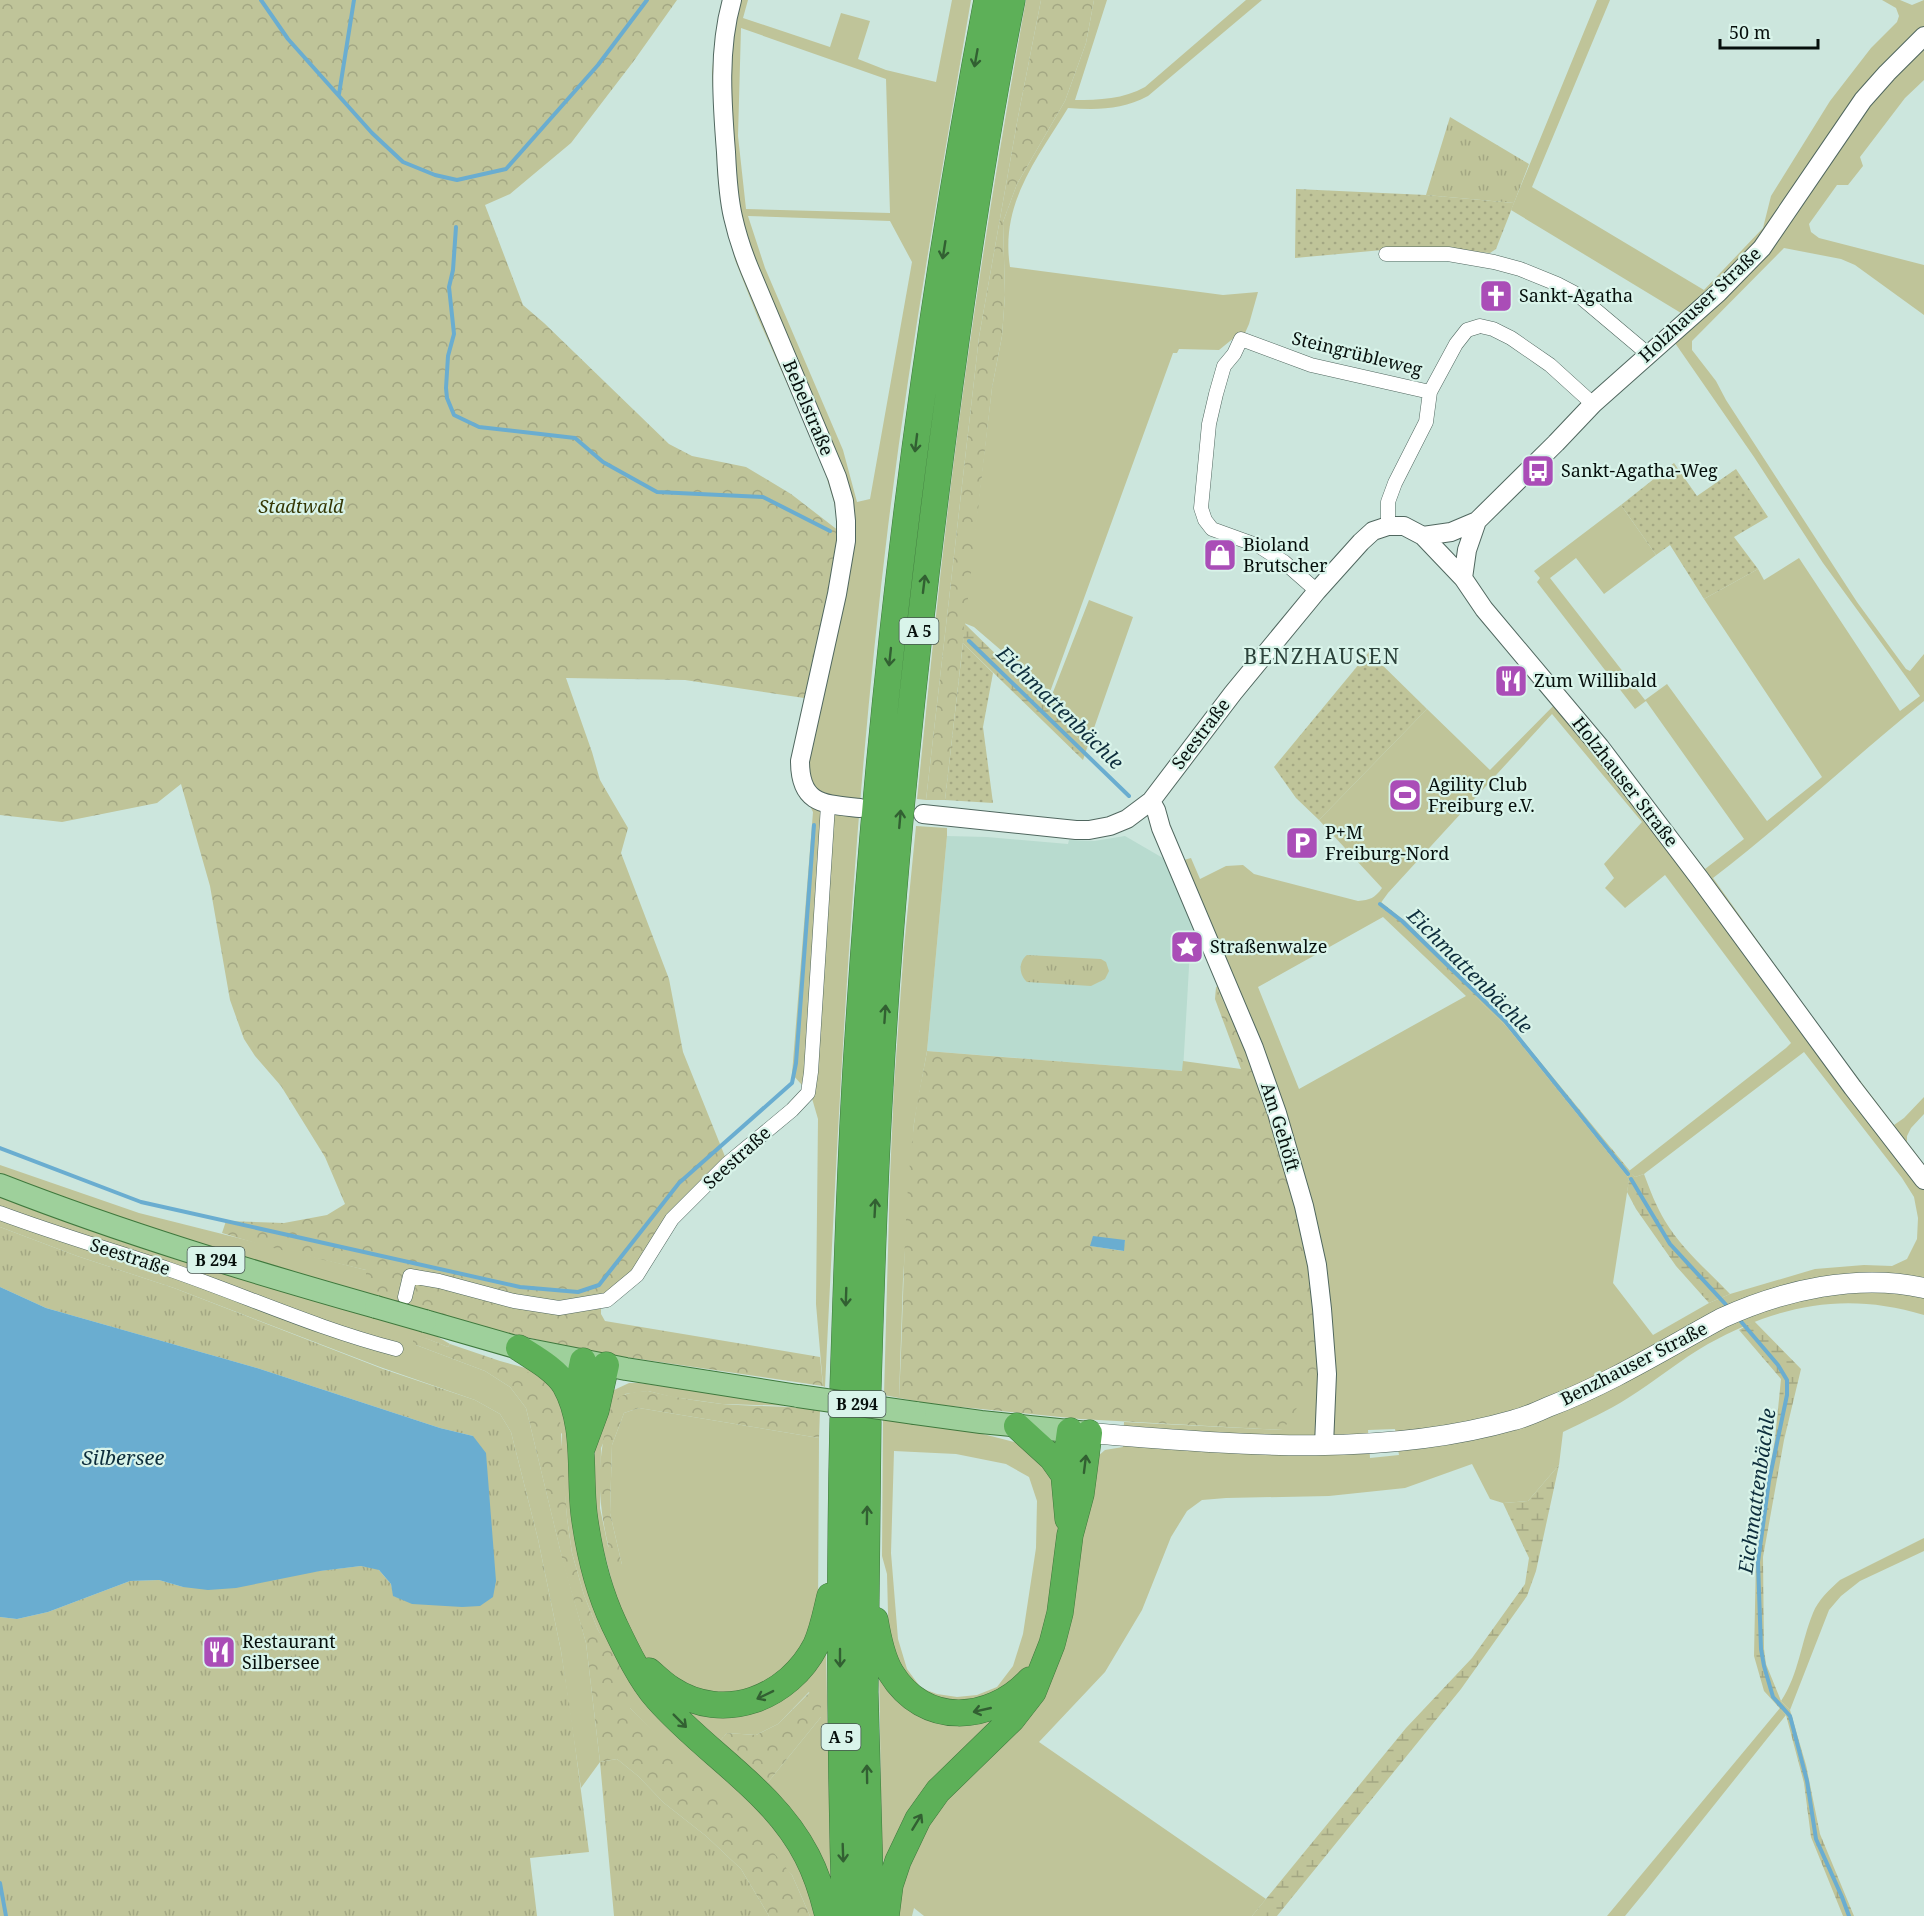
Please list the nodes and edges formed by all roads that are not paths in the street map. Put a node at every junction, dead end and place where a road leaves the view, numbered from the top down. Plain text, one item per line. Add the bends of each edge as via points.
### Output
1 (732, 0) edge
2 (987, 0) edge
3 (1012, 0) edge
4 (1924, 36) edge
5 (1386, 254) dead end
6 (1648, 354) junction
7 (1430, 392) junction
8 (1593, 404) junction
9 (1477, 521) junction
10 (1388, 526) junction
11 (1424, 536) junction
12 (1463, 578) junction
13 (1317, 591) junction
14 (1151, 801) junction
15 (828, 805) junction
16 (860, 808) dead end
17 (923, 814) dead end
18 (1136, 814) junction
19 (1161, 828) junction
20 (1924, 1180) edge
21 (0, 1185) edge
22 (0, 1213) edge
23 (1923, 1285) edge
24 (405, 1297) dead end
25 (519, 1348) junction
26 (396, 1349) dead end
27 (595, 1363) junction
28 (574, 1406) junction
29 (843, 1419) dead end
30 (868, 1422) dead end
31 (1017, 1426) junction
32 (1079, 1432) junction
33 (1324, 1445) junction
34 (582, 1449) junction
35 (1064, 1474) junction
36 (1070, 1535) junction
37 (840, 1558) junction
38 (866, 1573) junction
39 (633, 1658) junction
40 (1044, 1664) junction
41 (828, 1916) edge
42 (845, 1916) edge
43 (871, 1916) edge
44 (886, 1916) edge

1 - 15 street, Bebelstraße via 723,46 722,80 733,216 741,249 837,477 846,521 837,594 800,761 805,790
2 -> 3 highway, A 5 via 926,372 884,715 857,1048 848,1239 856,1388 912,693 956,336
4 - 6 street, Holzhauser Straße via 1863,100 1762,248
5 - 6 street via 1448,254 1520,269 1578,295
6 - 8 street, Holzhauser Straße
7 - 8 street via 1456,344 1467,330 1480,326 1526,348
7 - 10 street via 1426,422 1388,502
7 - 13 street, Steingrübleweg via 1311,365 1241,339 1224,366 1209,424 1201,508 1205,520 1212,529 1259,546
8 - 9 street, Holzhauser Straße
9 - 11 street via 1451,532
9 - 12 street, Holzhauser Straße
10 - 11 street via 1404,526
10 - 13 street, Seestraße via 1373,531
11 - 12 street
12 - 20 street, Holzhauser Straße via 1484,609 1600,747
13 - 14 street, Seestraße
14 - 18 street, Seestraße
14 - 19 street, Am Gehöft
15 - 16 street
15 - 24 street, Seestraße via 808,1093 672,1219 637,1275 607,1300 560,1308 410,1276
17 - 18 street, Seestraße via 1076,830 1110,826
18 - 19 street
19 - 33 street, Am Gehöft via 1254,1048 1304,1206 1322,1309 1327,1374
21 - 25 main road, B 294, bridge via 222,1263
22 - 26 street, Seestraße
23 - 33 main road, Benzhauser Straße via 1841,1284 1800,1291 1743,1308 1578,1396 1516,1420 1396,1442
25 - 27 main road, B 294
25 - 28 highway via 554,1372
27 - 28 highway
27 - 31 main road, B 294, bridge
27 - 34 highway via 596,1410
28 - 34 highway
29 - 37 highway, A 5
38 -> 30 highway, A 5
31 - 32 main road, B 294
31 - 35 highway
32 - 33 main road, Benzhauser Straße
32 - 35 highway
36 -> 32 highway via 1082,1494
34 - 39 highway via 584,1516 598,1583
35 - 36 highway
36 - 40 highway via 1060,1613
37 -> 39 highway via 816,1644 798,1671 765,1695 740,1704 709,1704 671,1689
37 -> 42 highway, A 5
40 -> 38 highway, A 5 via 1019,1692 991,1708 963,1713 928,1706 904,1689 888,1667
43 -> 38 highway, A 5
39 -> 41 highway via 656,1697 780,1816 807,1857
44 -> 40 highway via 893,1877 918,1819 938,1791 1020,1710 1033,1692

